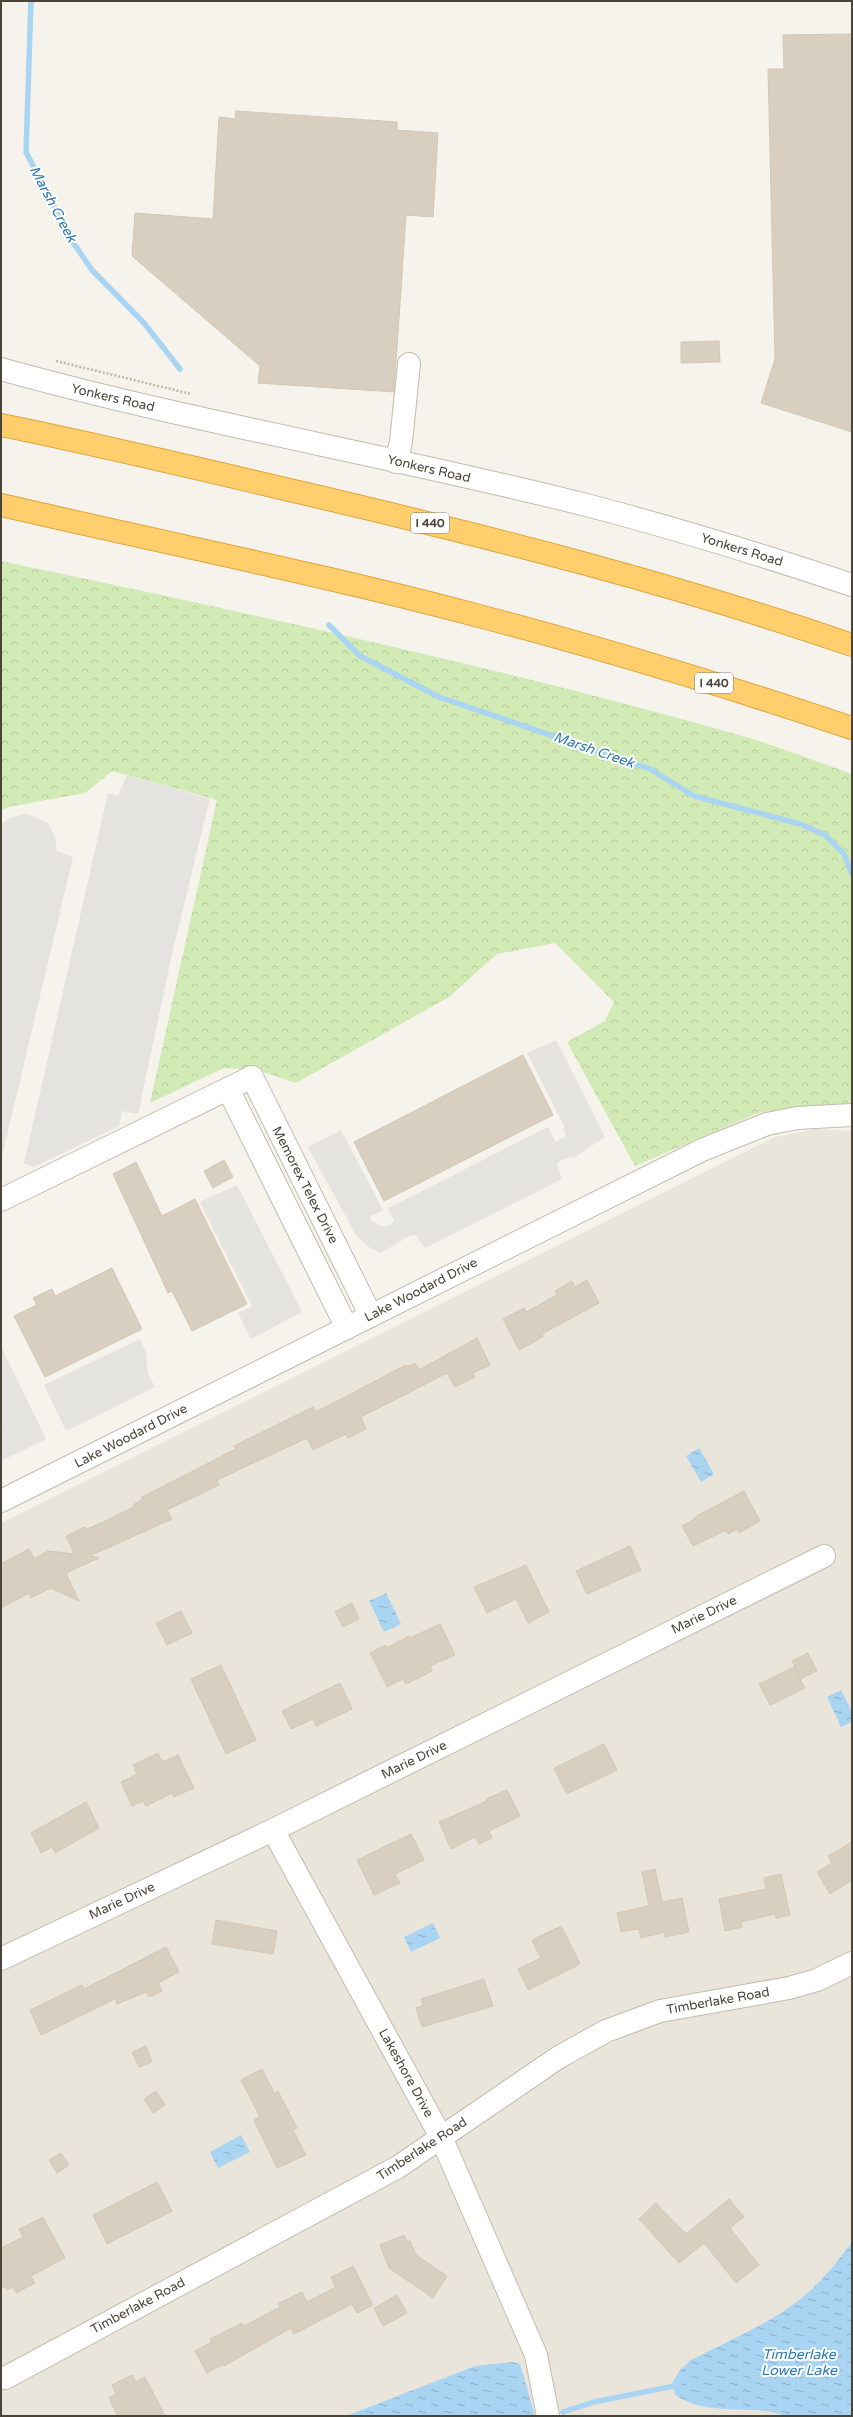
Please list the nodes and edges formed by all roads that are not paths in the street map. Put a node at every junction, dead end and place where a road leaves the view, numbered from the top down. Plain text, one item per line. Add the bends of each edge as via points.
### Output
1 (409, 364) dead end
2 (1, 369) edge
3 (1, 425) edge
4 (396, 462) junction
5 (1, 506) edge
6 (852, 586) edge
7 (852, 645) edge
8 (852, 728) edge
9 (228, 1089) junction
10 (852, 1115) edge
11 (1, 1200) edge
12 (371, 1316) junction
13 (347, 1328) junction
14 (1, 1501) edge
15 (824, 1556) dead end
16 (273, 1830) junction
17 (1, 1959) edge
18 (852, 1963) edge
19 (441, 2138) junction
20 (4, 2378) dead end
21 (548, 2416) edge

1 - 4 street via 401,442
2 - 4 street, Yonkers Road via 91,393
3 - 7 highway, I 440 via 378,509 666,586
4 - 6 street, Yonkers Road via 589,506 736,547
5 - 8 highway, I 440 via 185,546 477,615 640,660
9 - 11 street, Memorex Telex Drive
9 - 12 street, Memorex Telex Drive via 252,1078
9 - 13 street, Memorex Telex Drive
10 - 12 street, Lake Woodard Drive via 797,1118 741,1133 638,1181
12 - 13 street, Lake Woodard Drive
13 - 14 street, Lake Woodard Drive
15 - 16 street, Marie Drive
16 - 17 street, Marie Drive
16 - 19 street, Lakeshore Drive
18 - 19 street, Timberlake Road via 817,1980 789,1988 660,2011 606,2031 559,2057
19 - 20 street, Timberlake Road via 398,2167
19 - 21 street, Lakeshore Drive via 536,2355

